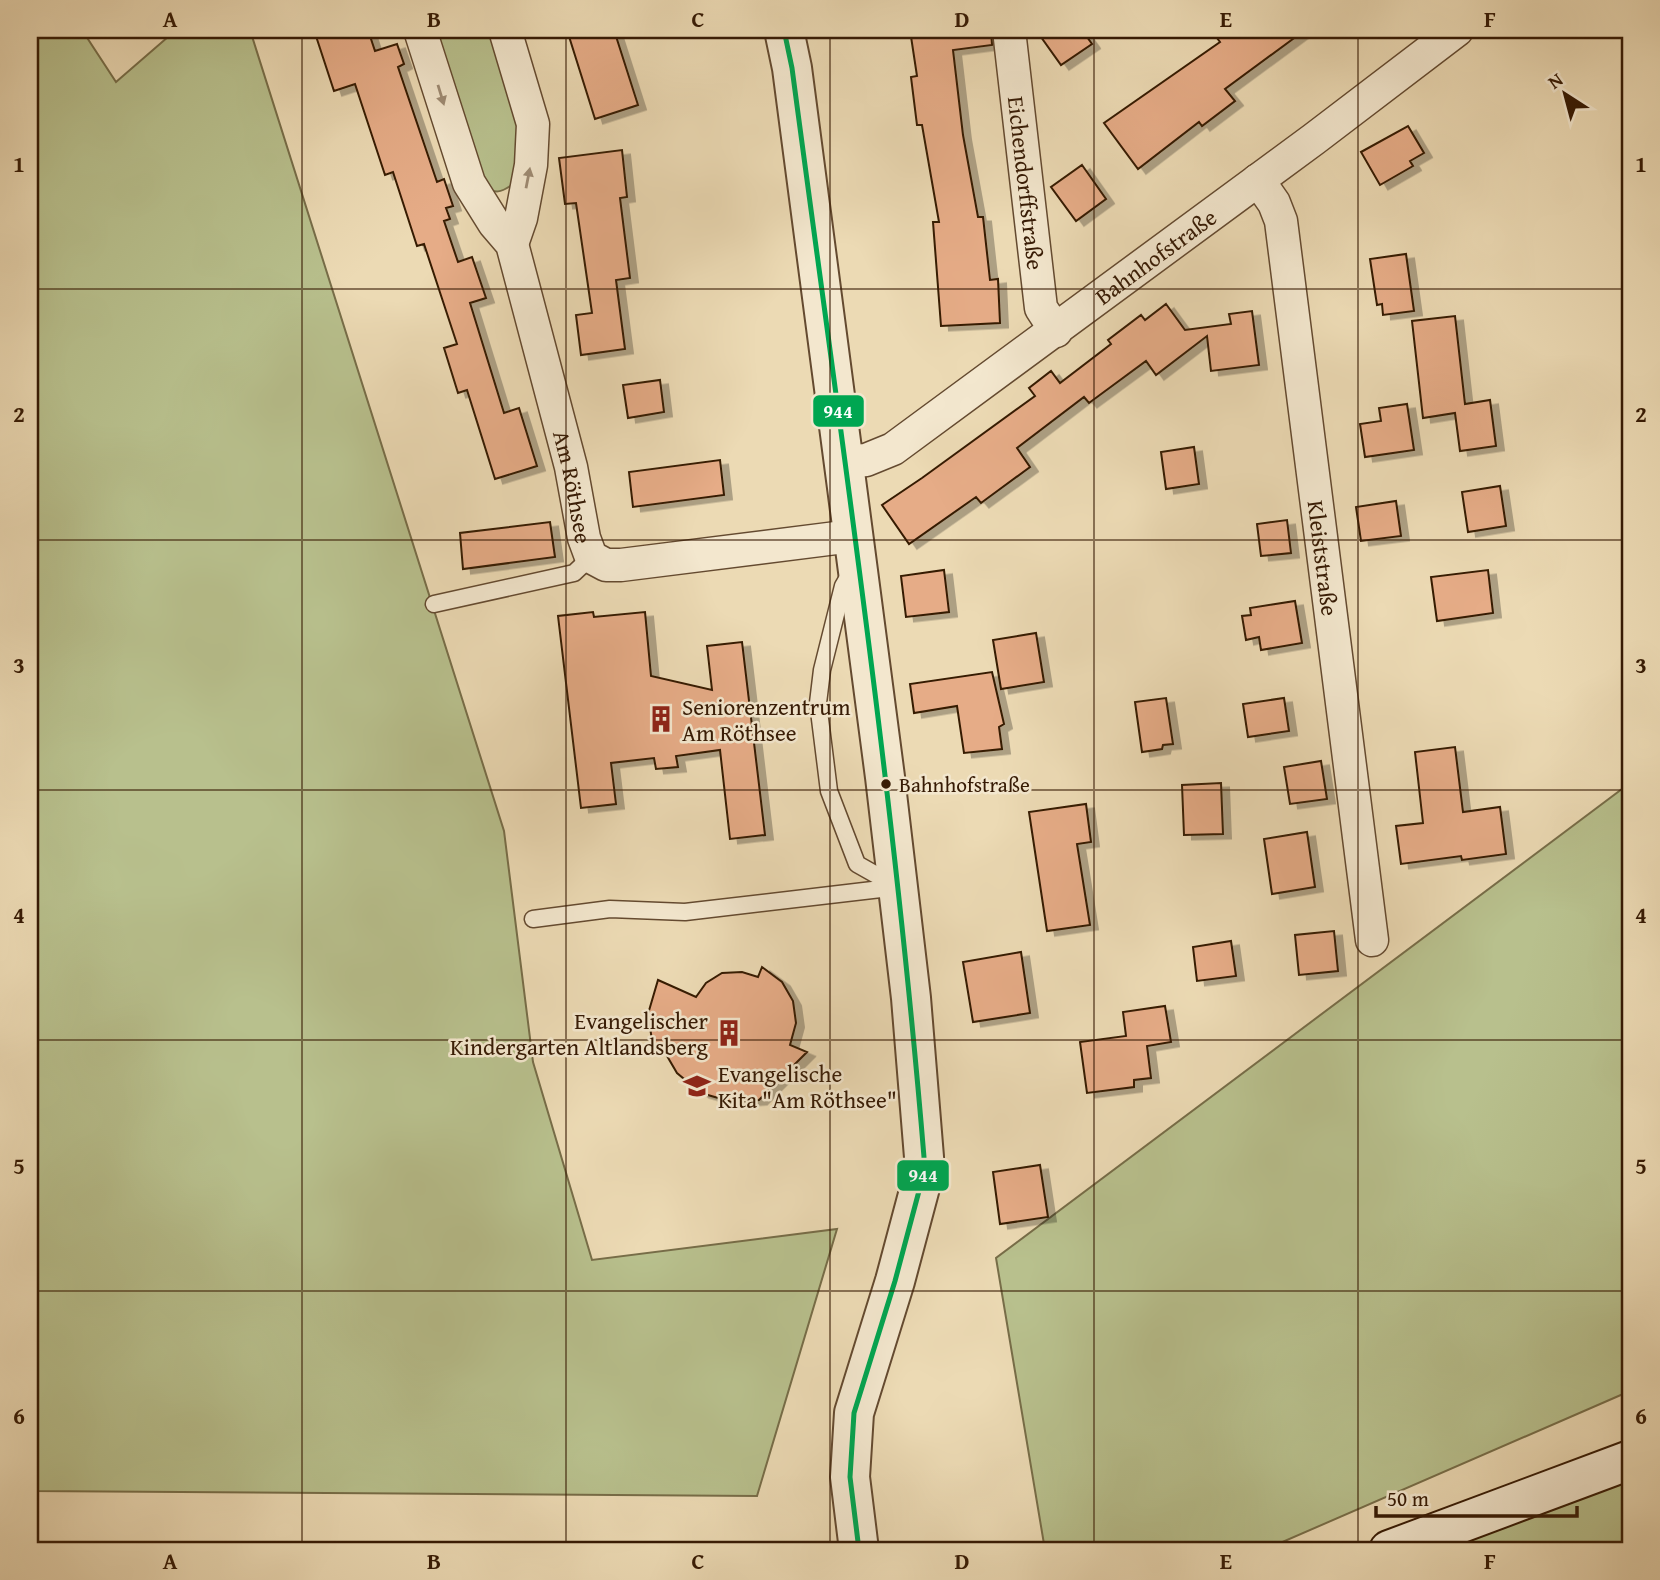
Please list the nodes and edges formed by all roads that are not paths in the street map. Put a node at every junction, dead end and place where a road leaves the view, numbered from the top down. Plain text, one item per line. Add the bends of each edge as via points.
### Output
1 (420, 30) edge
2 (505, 30) edge
3 (784, 30) edge
4 (1009, 30) edge
5 (1457, 30) edge
6 (1258, 180) junction
7 (512, 244) junction
8 (1056, 331) junction
9 (845, 462) junction
10 (853, 549) junction
11 (591, 557) junction
12 (434, 604) dead end
13 (898, 887) junction
14 (533, 919) dead end
15 (1372, 940) dead end
16 (1630, 1460) edge
17 (859, 1550) edge
18 (1388, 1550) edge

1 -> 7 street, Am Röthsee via 468,183
7 -> 2 street via 531,165 534,124
3 - 9 street
4 - 8 street, Eichendorffstraße via 1041,308
5 - 6 street, Bahnhofstraße
6 - 8 street, Bahnhofstraße
6 - 15 street, Kleiststraße via 1281,221
7 - 11 street, Am Röthsee
8 - 9 street, Bahnhofstraße via 893,449 866,460
9 - 10 street
10 - 11 street, Am Röthsee via 621,565 606,565
10 - 13 street
10 - 13 lane via 819,692 829,791 857,864
11 - 12 lane via 574,573
13 - 14 lane via 685,912 610,909
13 - 17 street via 923,1176 854,1413 850,1477
16 - 18 street

